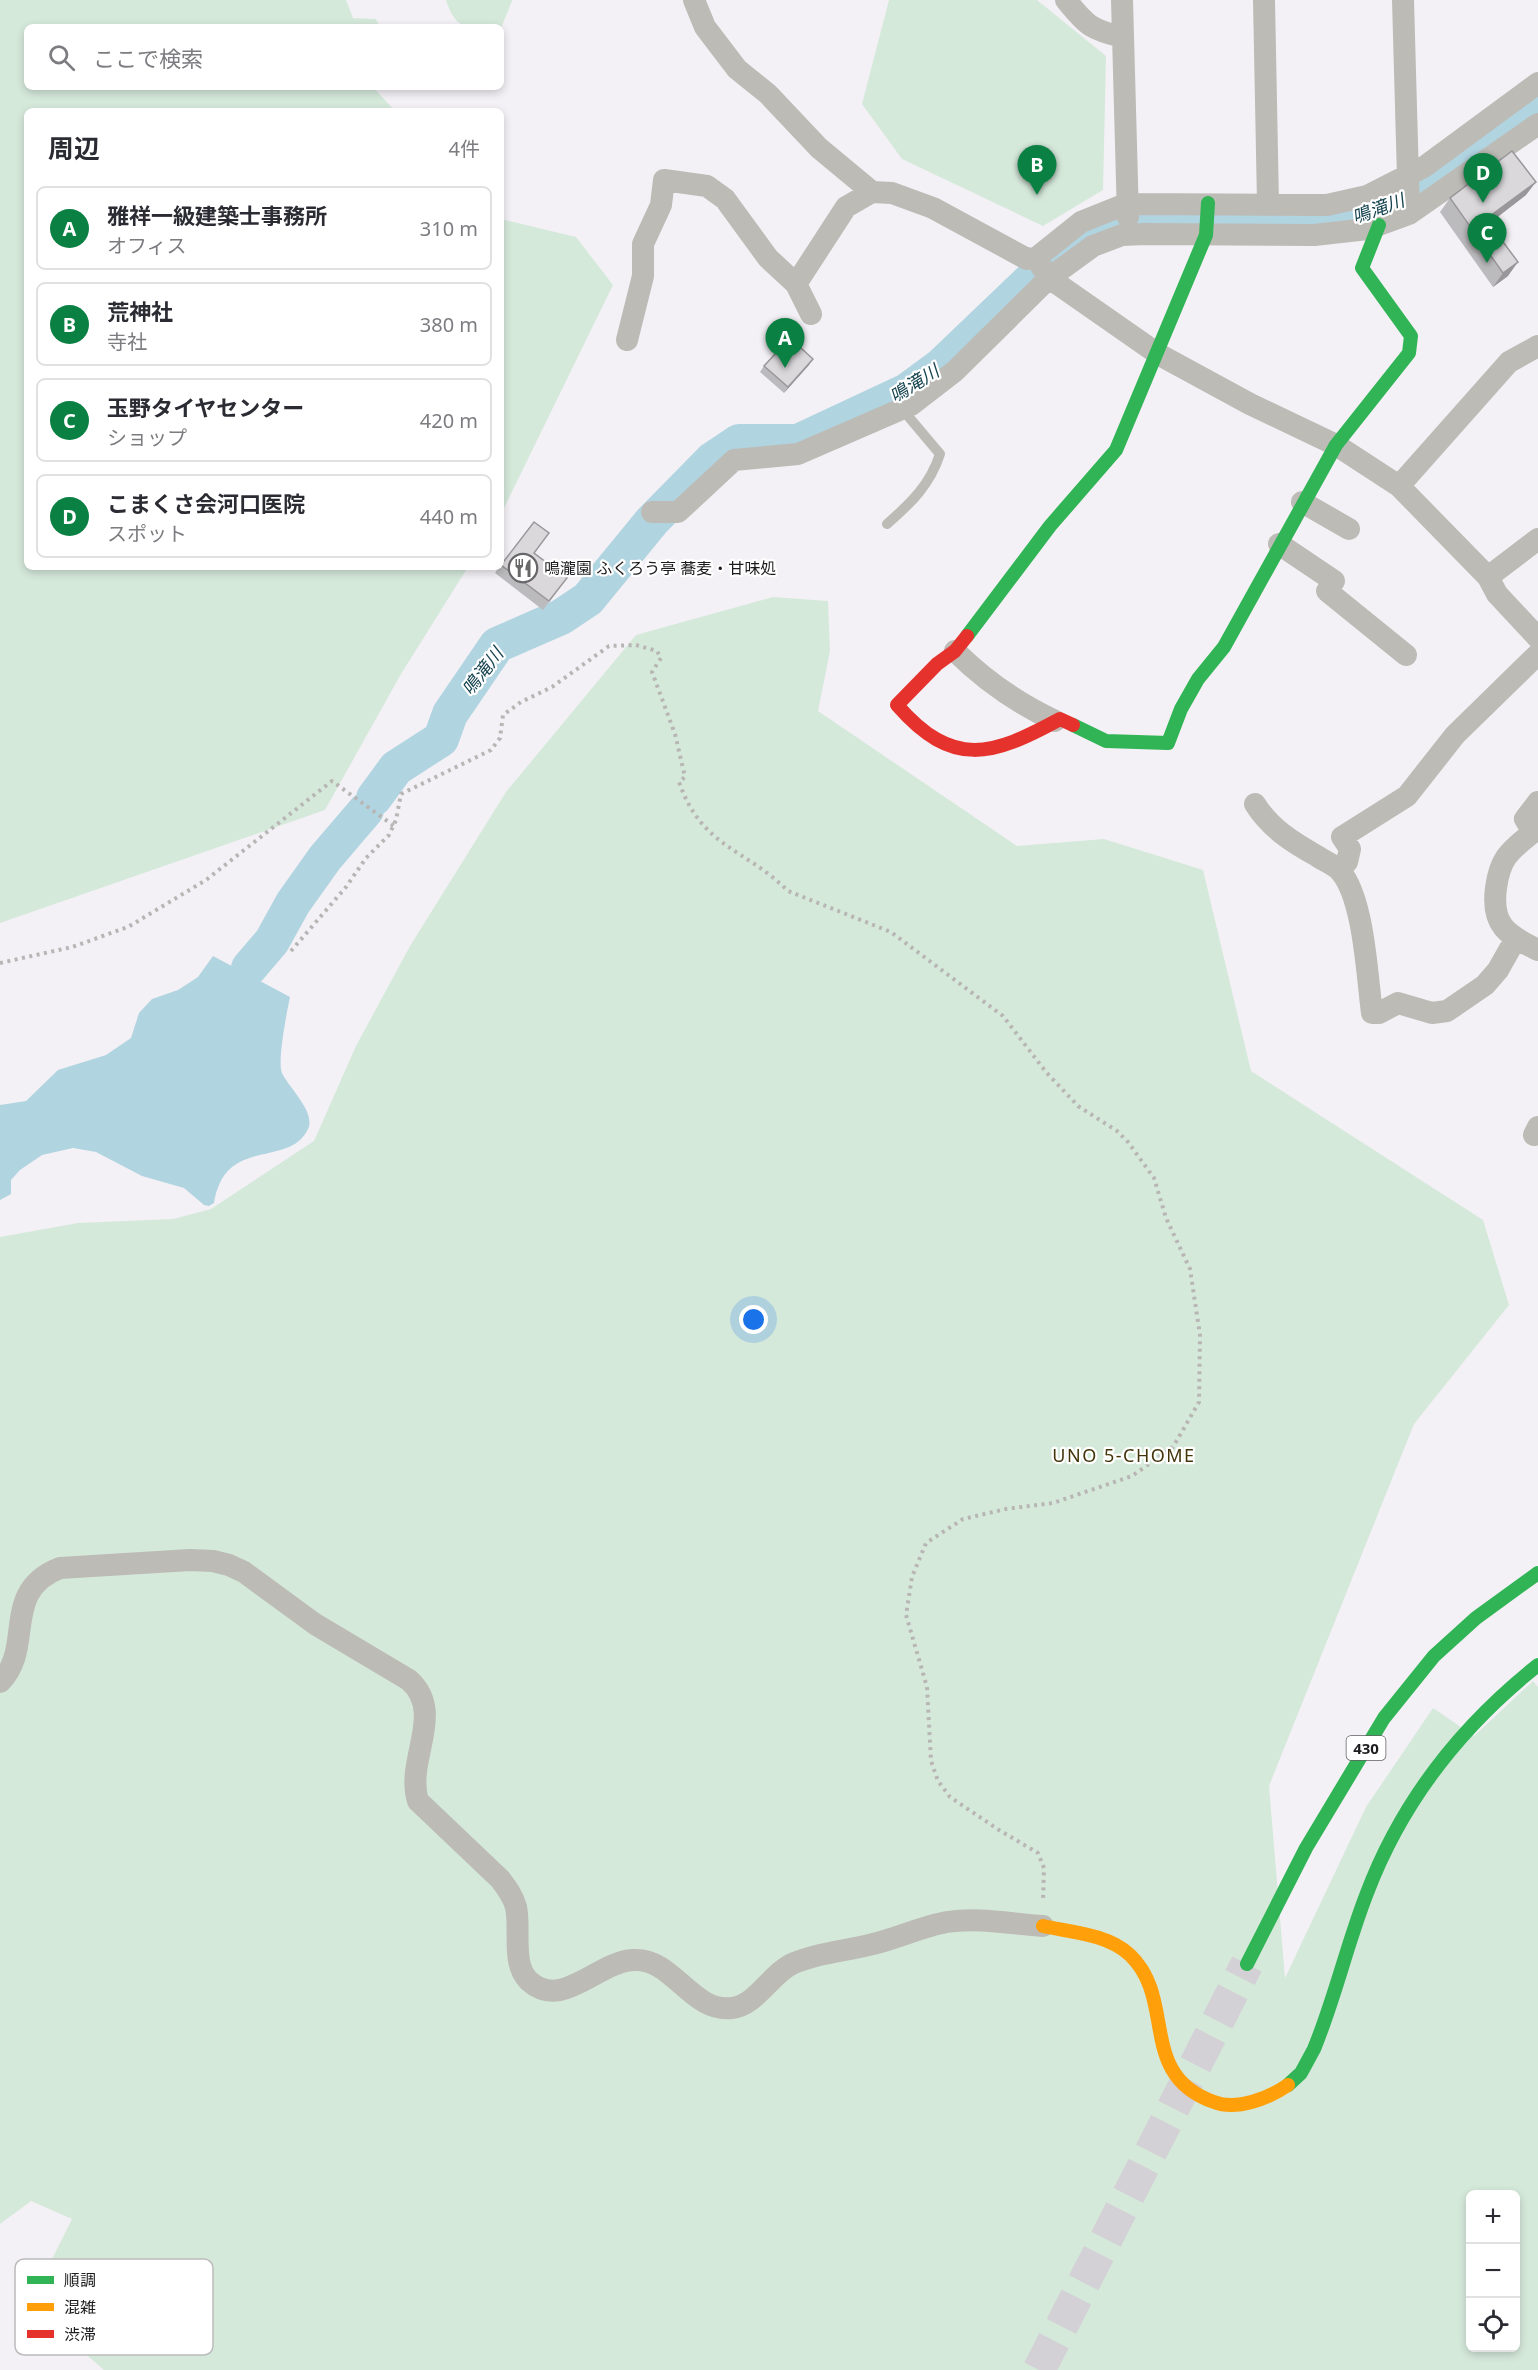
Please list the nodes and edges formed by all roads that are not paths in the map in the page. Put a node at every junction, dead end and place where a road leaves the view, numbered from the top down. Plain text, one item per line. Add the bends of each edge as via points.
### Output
1 (1066, 0) edge
2 (1122, 0) edge
3 (1264, 0) edge
4 (1403, 0) edge
5 (692, 1) edge
6 (1123, 37) junction
7 (1538, 83) edge
8 (1538, 124) edge
9 (872, 192) junction
10 (1408, 195) junction
11 (1268, 203) junction
12 (1207, 220) junction
13 (1129, 221) junction
14 (1379, 225) junction
15 (1043, 268) junction
16 (796, 284) junction
17 (811, 314) dead end
18 (627, 340) dead end
19 (1538, 346) edge
20 (1158, 354) junction
21 (902, 409) junction
22 (1336, 445) junction
23 (1399, 486) junction
24 (1302, 502) junction
25 (662, 511) dead end
26 (887, 524) dead end
27 (1349, 529) dead end
28 (1538, 540) edge
29 (1279, 544) junction
30 (1488, 577) junction
31 (1538, 638) edge
32 (955, 651) junction
33 (1538, 654) edge
34 (1406, 655) dead end
35 (1055, 722) junction
36 (1538, 802) edge
37 (1255, 804) dead end
38 (1339, 870) junction
39 (1516, 938) junction
40 (1538, 950) edge
41 (1538, 1574) edge
42 (1538, 1665) edge
43 (0, 1682) edge
44 (1043, 1926) joint
45 (1247, 1964) tunnel mouth

1 - 6 street via 1083,21 1099,32
2 - 6 street
3 - 11 street
4 - 10 street
5 - 9 street via 705,27 737,69
6 - 13 street
7 - 10 street
8 - 10 street
9 - 15 street via 892,193 933,208
9 - 16 street via 846,207
10 - 11 street via 1367,196 1337,204
10 - 14 street
11 - 12 street
12 - 13 street
12 - 13 street
12 - 14 street via 1338,234
12 - 20 main road
13 - 15 street via 1093,246
13 - 15 street via 1081,222
14 - 22 main road via 1362,268 1411,336 1409,353
15 - 20 street
15 - 21 street via 955,370
16 - 17 street
16 - 18 street via 768,258 725,199 707,186 664,180 661,205 643,244 643,276
19 - 23 street via 1509,362
20 - 22 street
20 - 32 main road via 1116,450 1050,526
21 - 25 street via 798,454 734,460 678,512
21 - 26 lane via 940,454 934,472 917,497
22 - 23 street
22 - 24 main road
23 - 30 street
24 - 27 street
24 - 29 main road
28 - 30 street
29 - 34 street via 1334,581 1327,591
29 - 35 main road via 1224,647 1198,679 1181,709 1168,743 1106,741 1060,719
30 - 31 street via 1497,594
32 - 35 street via 1007,695
32 - 35 main road via 897,705 925,734 951,746 987,752 1031,736
33 - 38 street via 1455,735 1407,796 1342,837 1350,849 1347,862
36 - 39 street via 1525,819 1533,832 1498,867 1493,908 1503,927
37 - 38 street via 1266,821 1294,843
38 - 39 street via 1357,904 1372,1013 1398,1003 1432,1013 1447,1011 1485,985
39 - 40 street
41 - 45 main road, 430 via 1476,1618 1434,1656 1384,1718 1306,1848
42 - 44 main road via 1478,1717 1443,1756 1400,1821 1365,1897 1313,2049 1301,2073 1285,2086 1261,2098 1218,2104 1177,2084 1143,1969 1128,1954 1106,1942
43 - 44 street via 11,1665 24,1597 30,1584 43,1574 60,1568 190,1560 213,1560 244,1572 315,1624 420,1691 425,1718 413,1786 418,1801 511,1893 516,1908 520,1965 527,1979 550,1993 563,1991 618,1963 634,1960 661,1968 703,2001 733,2008 748,2002 790,1965 813,1956 872,1945 946,1922 974,1920

